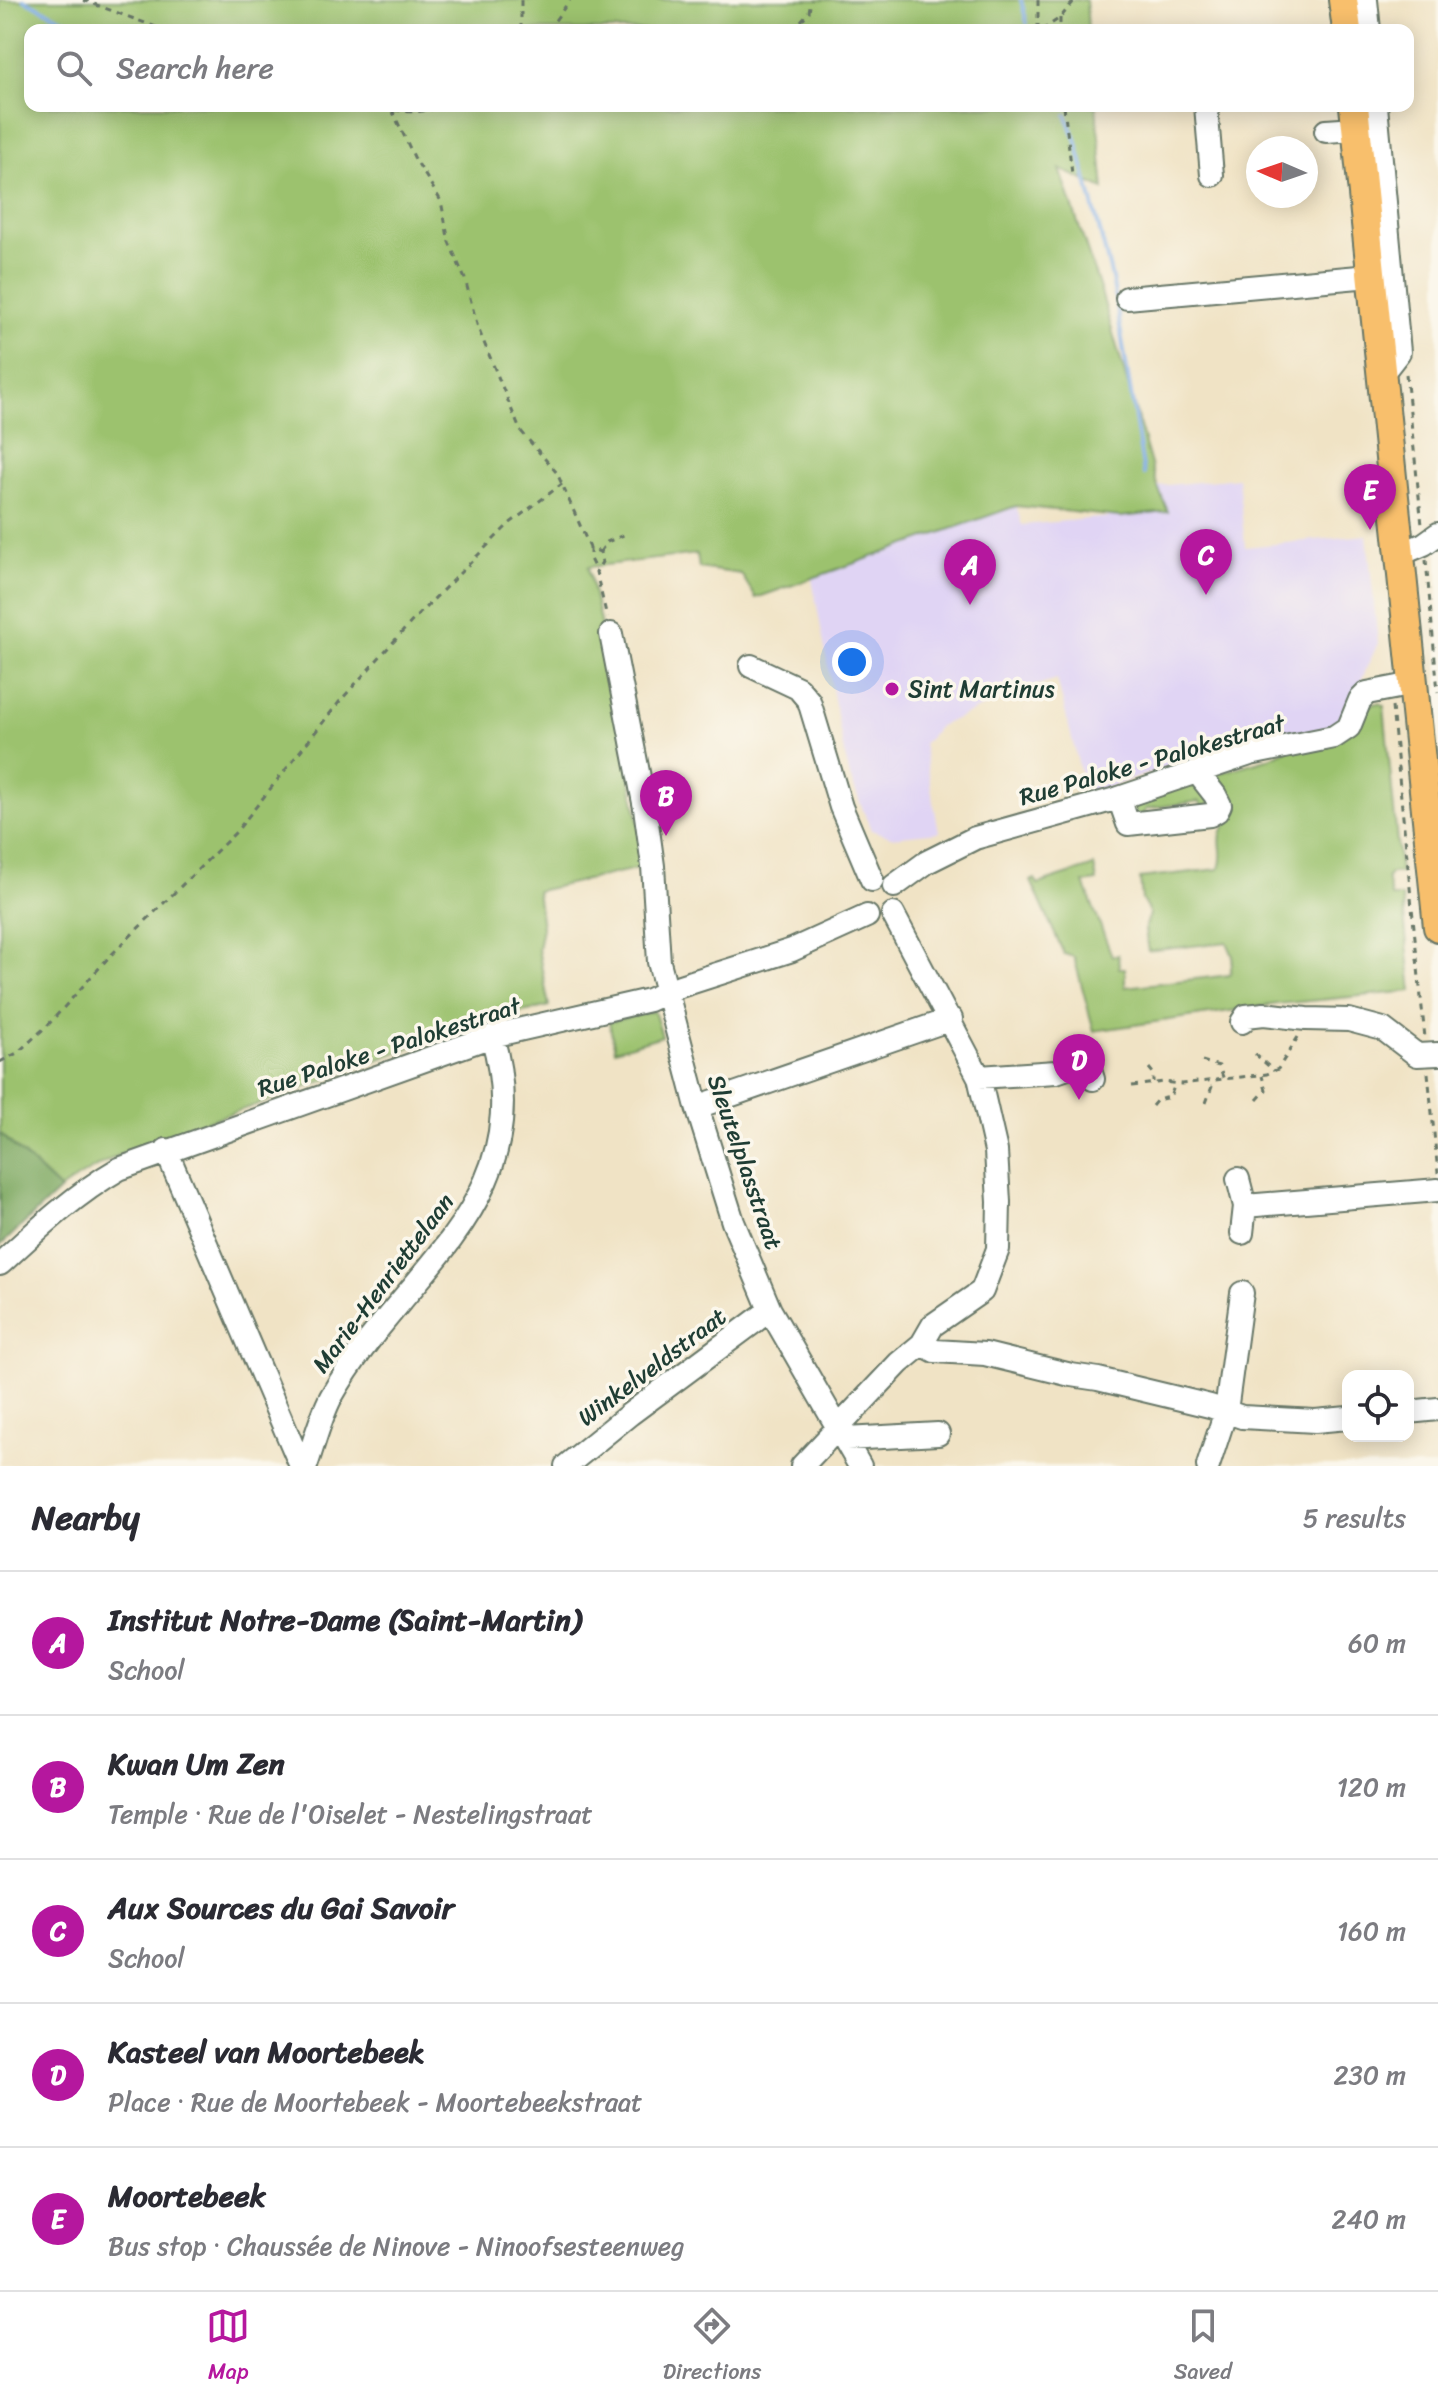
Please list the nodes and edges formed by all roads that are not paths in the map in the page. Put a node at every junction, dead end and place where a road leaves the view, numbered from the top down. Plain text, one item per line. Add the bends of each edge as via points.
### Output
1 (1343, 0) edge
2 (1366, 0) edge
3 (1346, 24) edge
4 (1368, 24) edge
5 (1207, 112) edge
6 (1376, 112) edge
7 (1355, 117) edge
8 (1326, 131) dead end
9 (1212, 175) dead end
10 (1376, 228) junction
11 (1370, 276) junction
12 (1127, 298) dead end
13 (1381, 375) junction
14 (1438, 534) edge
15 (1401, 554) junction
16 (611, 634) road end
17 (751, 666) dead end
18 (1402, 685) junction
19 (1197, 772) junction
20 (1119, 798) junction
21 (821, 803) dead end
22 (857, 842) junction
23 (872, 880) junction
24 (894, 886) junction
25 (893, 914) junction
26 (867, 916) junction
27 (1438, 927) edge
28 (665, 991) junction
29 (951, 1019) junction
30 (1242, 1022) dead end
31 (492, 1036) junction
32 (1432, 1054) edge
33 (979, 1077) junction
34 (1093, 1079) dead end
35 (697, 1107) junction
36 (166, 1150) junction
37 (1238, 1179) dead end
38 (1438, 1190) edge
39 (1245, 1206) junction
40 (1242, 1233) dead end
41 (0, 1264) edge
42 (1242, 1293) dead end
43 (770, 1310) junction
44 (922, 1344) junction
45 (1438, 1409) edge
46 (1226, 1411) junction
47 (1414, 1411) edge
48 (1342, 1418) edge
49 (842, 1432) junction
50 (938, 1434) dead end
51 (304, 1466) edge
52 (566, 1466) edge
53 (802, 1466) edge
54 (860, 1466) edge
55 (1208, 1466) edge

1 - 3 main road
2 - 4 street
5 - 9 street
6 - 10 street
7 - 8 street
7 - 10 main road
10 - 11 main road
10 - 13 street via 1399,352
11 - 12 street
11 - 13 main road
13 - 15 main road
14 - 15 street
15 - 18 main road
16 - 28 street, Sleutelplasstraat via 645,808
17 - 22 street via 798,688 809,701
18 - 19 street, Rue Paloke - Palokestraat via 1367,693 1349,727 1334,737 1250,754
18 - 27 main road
19 - 20 street, Rue Paloke - Palokestraat
19 - 20 street via 1220,805 1210,815 1128,824
20 - 24 street, Rue Paloke - Palokestraat via 975,838
21 - 22 street via 830,804 844,835
22 - 23 street
23 - 24 street
23 - 26 street via 859,896
24 - 25 street via 899,903
25 - 26 street, Rue Paloke - Palokestraat via 880,920
25 - 29 street
26 - 28 street, Rue Paloke - Palokestraat via 792,950
28 - 31 street, Rue Paloke - Palokestraat via 638,1003
28 - 35 street, Sleutelplasstraat
29 - 33 street
29 - 35 street
30 - 32 street via 1246,1016 1264,1014 1360,1023 1383,1029 1417,1055
31 - 36 street, Rue Paloke - Palokestraat
31 - 51 street, Marie-Henriettelaan via 502,1087 502,1122 484,1184 466,1222 330,1399
33 - 34 street via 1056,1072 1079,1064
33 - 44 street via 996,1151 998,1249 982,1291 933,1325
35 - 43 street, Sleutelplasstraat via 733,1222
36 - 41 street, Rue Paloke - Palokestraat via 87,1188
36 - 51 street
37 - 39 street
38 - 39 street
39 - 40 street
42 - 46 street
43 - 49 street, Sleutelplasstraat
43 - 52 street, Winkelveldstraat
44 - 46 street via 935,1351 985,1354
44 - 49 street via 899,1363
45 - 47 street
46 - 48 street via 1284,1420
46 - 55 street
49 - 50 street
49 - 53 street
49 - 54 street, Sleutelplasstraat

